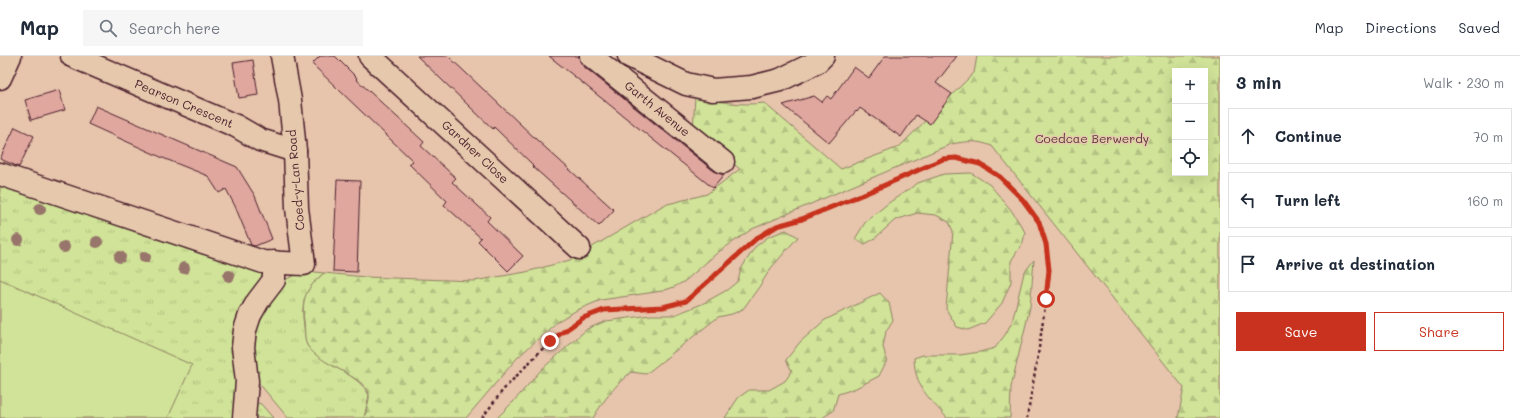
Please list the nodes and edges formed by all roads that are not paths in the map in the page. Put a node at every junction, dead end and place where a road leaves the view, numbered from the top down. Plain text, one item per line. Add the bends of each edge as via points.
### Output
1 (10, 56) edge
2 (72, 56) edge
3 (282, 56) edge
4 (370, 56) edge
5 (591, 56) edge
6 (629, 56) edge
7 (823, 56) edge
8 (0, 78) edge
9 (295, 151) junction
10 (723, 162) dead end
11 (0, 174) edge
12 (579, 248) dead end
13 (268, 262) junction
14 (244, 418) edge

1 - 8 street
2 - 9 street, Pearson Crescent via 236,126 260,140
3 - 9 street, Coed-y-Lan Road
4 - 12 street, Gardner Close
5 - 10 street, Garth Avenue
6 - 7 street via 686,84 713,90 752,87 780,80 817,62
9 - 13 street, Coed-y-Lan Road via 297,208 304,264
11 - 13 street
13 - 14 street via 275,271 274,280 258,301 245,330 243,347 247,381

